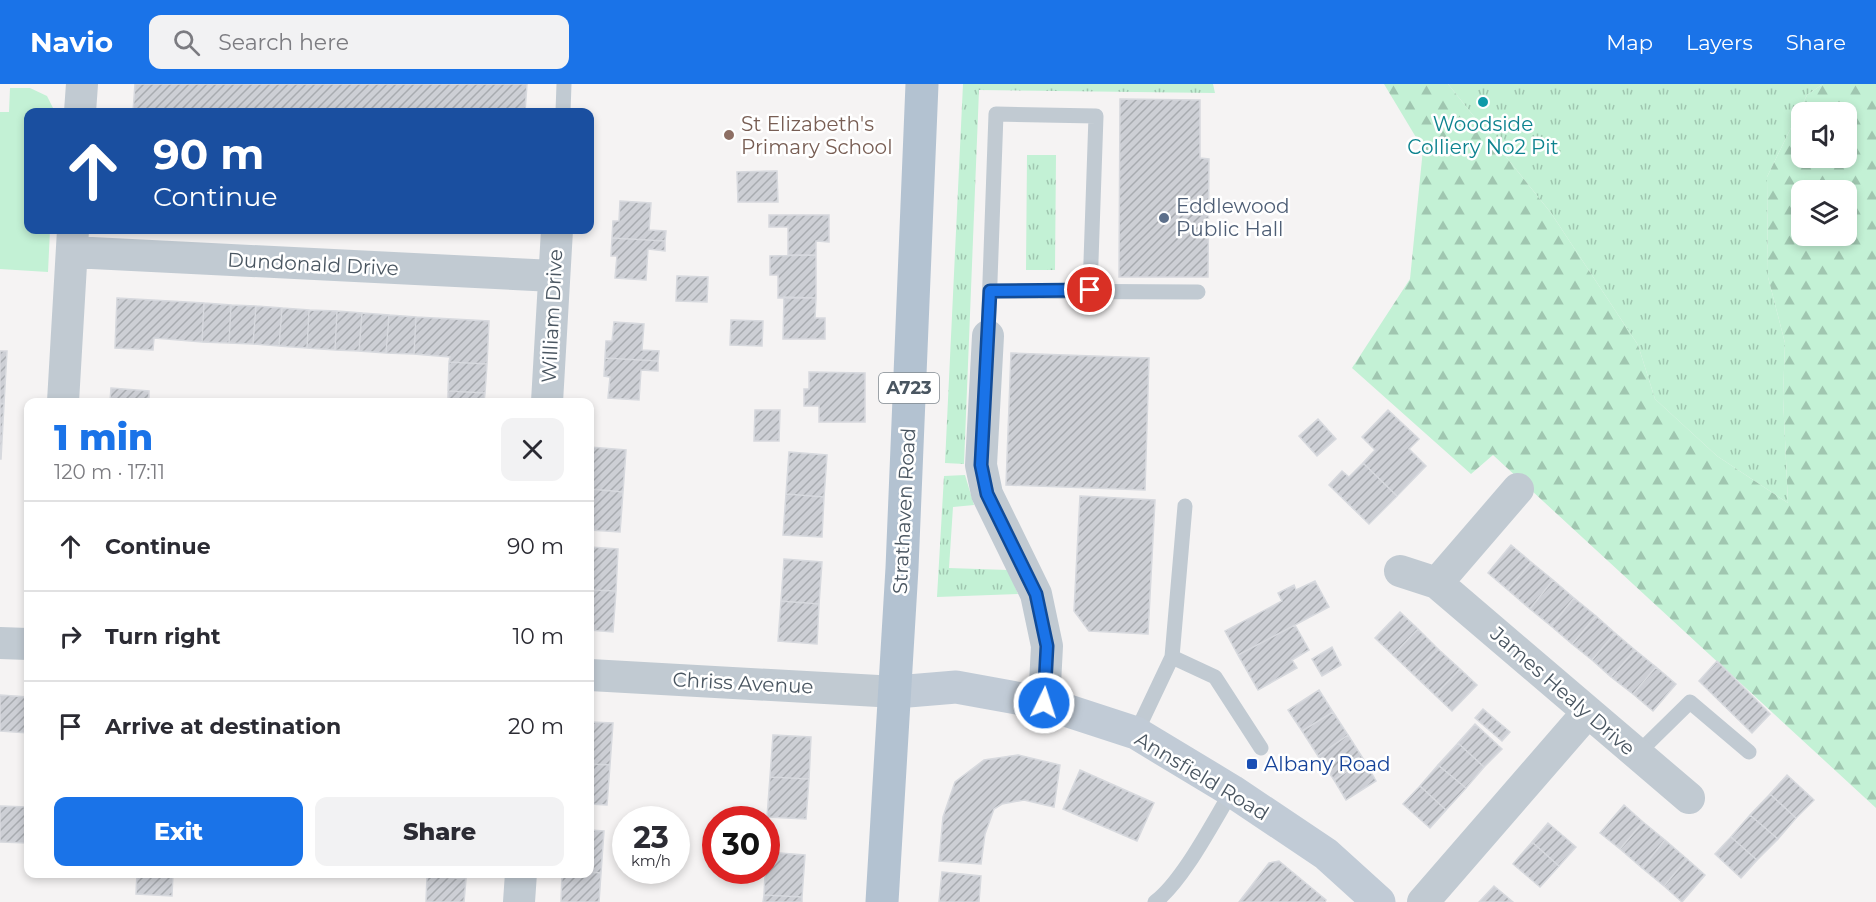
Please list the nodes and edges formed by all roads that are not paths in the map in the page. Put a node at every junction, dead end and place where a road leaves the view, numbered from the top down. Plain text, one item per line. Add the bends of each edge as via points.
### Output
1 (82, 84) edge
2 (564, 84) edge
3 (922, 84) edge
4 (80, 108) edge
5 (563, 108) edge
6 (557, 234) edge
7 (72, 241) edge
8 (554, 276) junction
9 (1090, 290) junction
10 (990, 291) junction
11 (1198, 292) dead end
12 (988, 336) joint
13 (63, 398) edge
14 (547, 398) edge
15 (1518, 489) dead end
16 (1185, 507) dead end
17 (1400, 571) dead end
18 (1437, 583) junction
19 (0, 643) edge
20 (24, 644) edge
21 (1172, 657) junction
22 (594, 675) edge
23 (896, 692) junction
24 (1044, 703) junction
25 (1587, 712) junction
26 (1136, 734) junction
27 (1261, 748) dead end
28 (1749, 752) dead end
29 (1637, 754) junction
30 (1232, 790) junction
31 (1689, 798) dead end
32 (521, 878) edge
33 (519, 902) edge
34 (882, 902) edge
35 (1155, 902) edge
36 (1379, 902) edge
37 (1423, 902) edge

1 - 4 street
2 - 5 lane
3 - 23 main road, Strathaven Road / A723
6 - 8 street, William Drive
7 - 8 street, Dundonald Drive
7 - 13 street
8 - 14 street, William Drive
9 - 10 lane
9 - 10 lane via 1096,116 996,114
9 - 11 lane
10 - 12 lane
12 - 24 street via 981,465 987,494 1036,594 1047,646
15 - 18 street
16 - 21 lane
17 - 18 street, James Healy Drive
18 - 25 street, James Healy Drive
19 - 20 street
21 - 26 lane
21 - 27 lane via 1215,677
22 - 23 street, Chriss Avenue
23 - 24 street, Annsfield Road via 956,687
23 - 34 main road, Strathaven Road / A723
24 - 26 street, Annsfield Road
25 - 29 street, James Healy Drive
25 - 37 street
26 - 30 street, Annsfield Road
28 - 29 lane via 1690,702
29 - 31 street, James Healy Drive
30 - 35 lane via 1166,894
30 - 36 street, Annsfield Road via 1326,855
32 - 33 street

